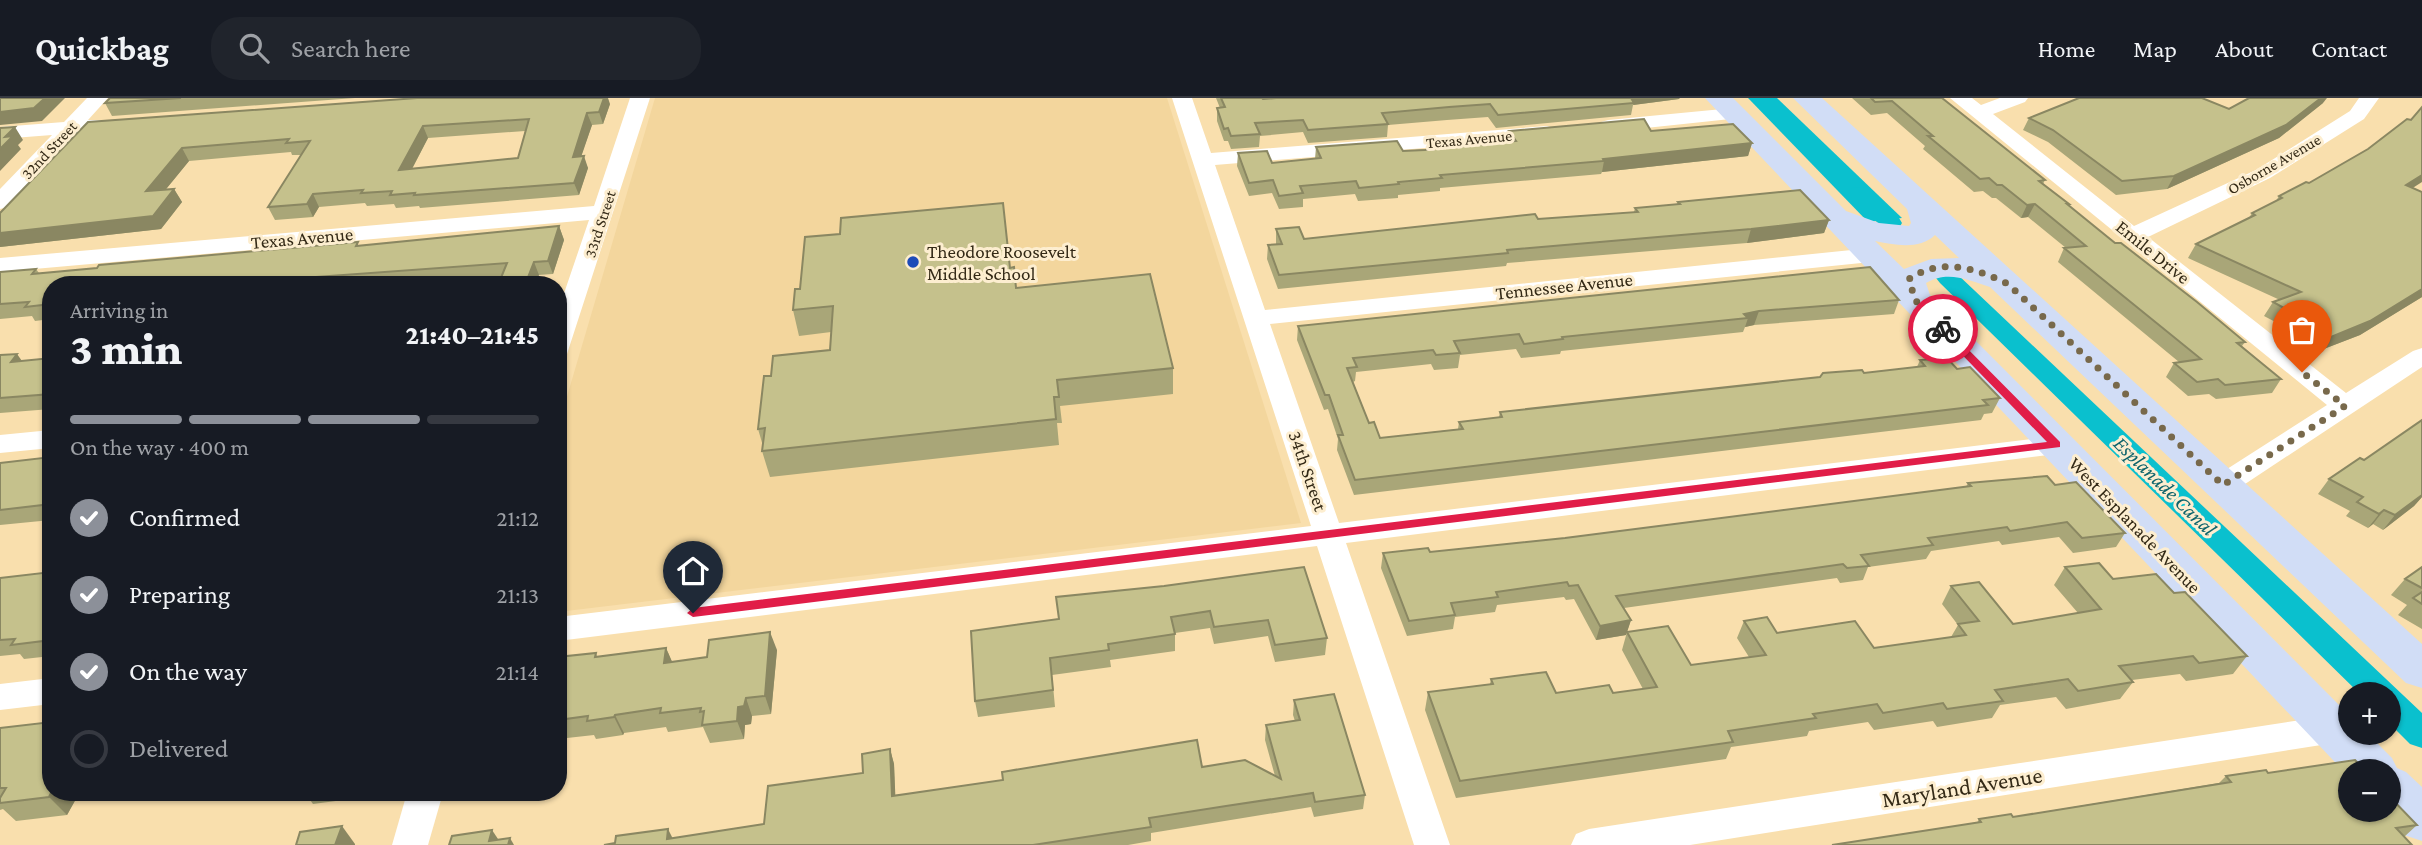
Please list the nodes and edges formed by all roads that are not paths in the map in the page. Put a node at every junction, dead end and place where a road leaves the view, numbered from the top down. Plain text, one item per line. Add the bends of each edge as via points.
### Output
1 (98, 98) edge
2 (639, 98) edge
3 (1182, 98) edge
4 (1806, 98) edge
5 (1960, 98) edge
6 (2018, 98) edge
7 (2369, 98) edge
8 (1726, 106) edge
9 (1979, 113) junction
10 (139, 122) edge
11 (1591, 127) edge
12 (70, 128) junction
13 (1565, 130) edge
14 (0, 133) edge
15 (1204, 160) junction
16 (0, 202) edge
17 (1921, 204) junction
18 (604, 212) junction
19 (1830, 213) junction
20 (2132, 236) junction
21 (1871, 255) junction
22 (0, 265) edge
23 (2008, 284) junction
24 (1915, 300) junction
25 (1257, 318) junction
26 (567, 322) edge
27 (2422, 356) edge
28 (2345, 406) junction
29 (42, 440) edge
30 (0, 443) edge
31 (2056, 445) junction
32 (2223, 485) junction
33 (1329, 533) junction
34 (567, 628) edge
35 (2422, 671) edge
36 (42, 692) edge
37 (0, 697) edge
38 (2334, 729) junction
39 (2363, 759) edge
40 (2401, 798) edge
41 (423, 801) edge
42 (2422, 820) edge
43 (410, 845) edge
44 (1432, 845) edge
45 (1589, 845) edge

1 - 12 street, 32nd Street
2 - 18 street, 33rd Street
3 - 15 street, 34th Street
4 - 17 main road
5 - 9 street, Emile Drive
6 - 9 street
7 - 20 street, Osborne Avenue via 2357,115 2263,174
8 - 11 street
8 - 19 main road, West Esplanade Avenue
9 - 20 street, Emile Drive
10 - 12 street
12 - 14 street
12 - 16 street, 32nd Street
13 - 15 street, Texas Avenue
15 - 25 street, 34th Street
17 - 19 main road via 1927,225 1917,235 1891,236 1866,230
17 - 23 main road
18 - 22 street, Texas Avenue
18 - 26 street, 33rd Street
19 - 21 main road, West Esplanade Avenue
20 - 28 street, Emile Drive
21 - 24 main road, West Esplanade Avenue
21 - 25 street, Tennessee Avenue
23 - 24 main road via 1983,272 1935,266 1909,279
23 - 32 main road
24 - 31 main road, West Esplanade Avenue
25 - 33 street, 34th Street
27 - 28 street
28 - 32 street
29 - 30 street
31 - 33 street
31 - 38 main road, West Esplanade Avenue
32 - 35 main road
33 - 34 street
33 - 44 street, 34th Street
36 - 37 street
38 - 39 main road, West Esplanade Avenue
38 - 45 street, Maryland Avenue
40 - 42 main road
41 - 43 street

